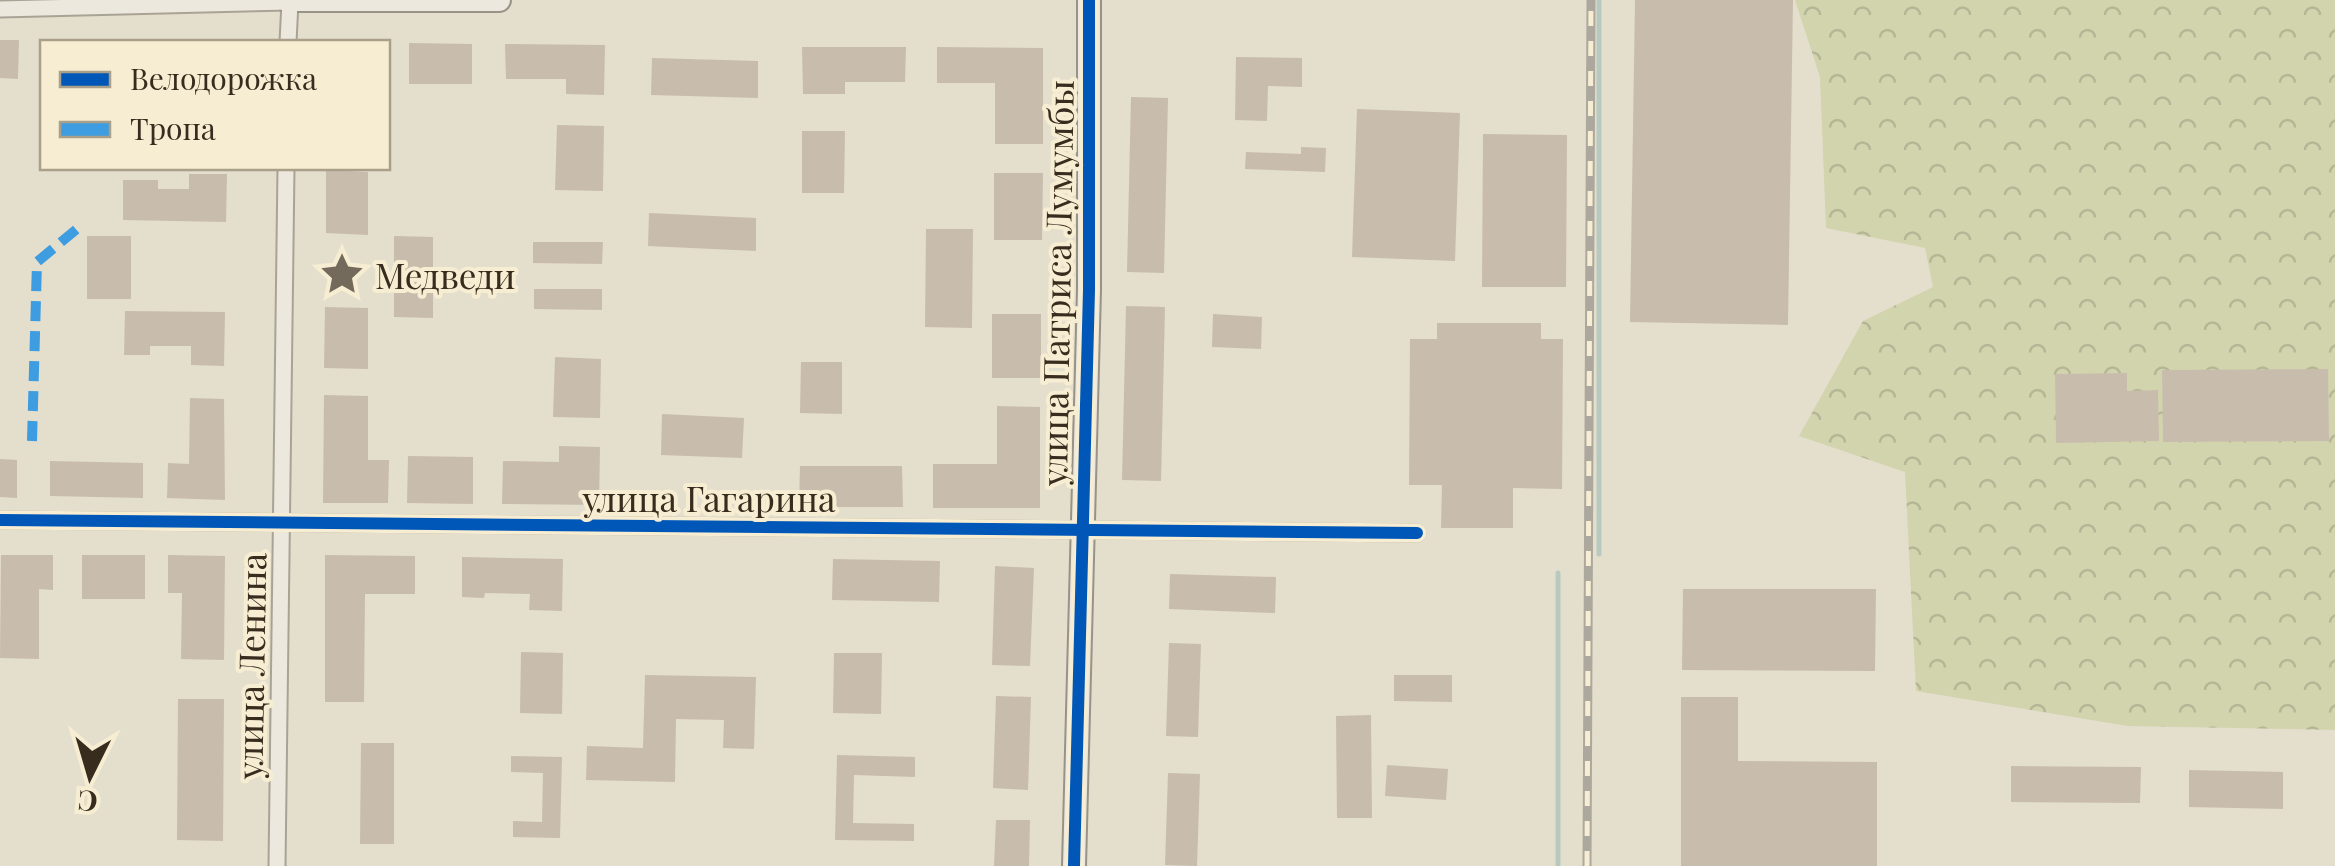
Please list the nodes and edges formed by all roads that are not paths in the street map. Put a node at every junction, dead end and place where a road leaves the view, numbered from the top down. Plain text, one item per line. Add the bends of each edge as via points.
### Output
1 (498, 0) edge
2 (1090, 0) edge
3 (288, 1) edge
4 (0, 8) edge
5 (288, 40) edge
6 (286, 170) edge
7 (0, 520) edge
8 (282, 523) junction
9 (1082, 528) junction
10 (1417, 532) dead end
11 (277, 866) edge
12 (1074, 866) edge

1 - 3 street
2 - 9 street, улица Патриса Лумумбы
3 - 4 street
3 - 5 street
6 - 8 street, улица Ленина
7 - 8 street, улица Гагарина
8 - 9 street, улица Гагарина
8 - 11 street, улица Ленина
9 - 10 street, улица Гагарина
9 - 12 street, улица Патриса Лумумбы

